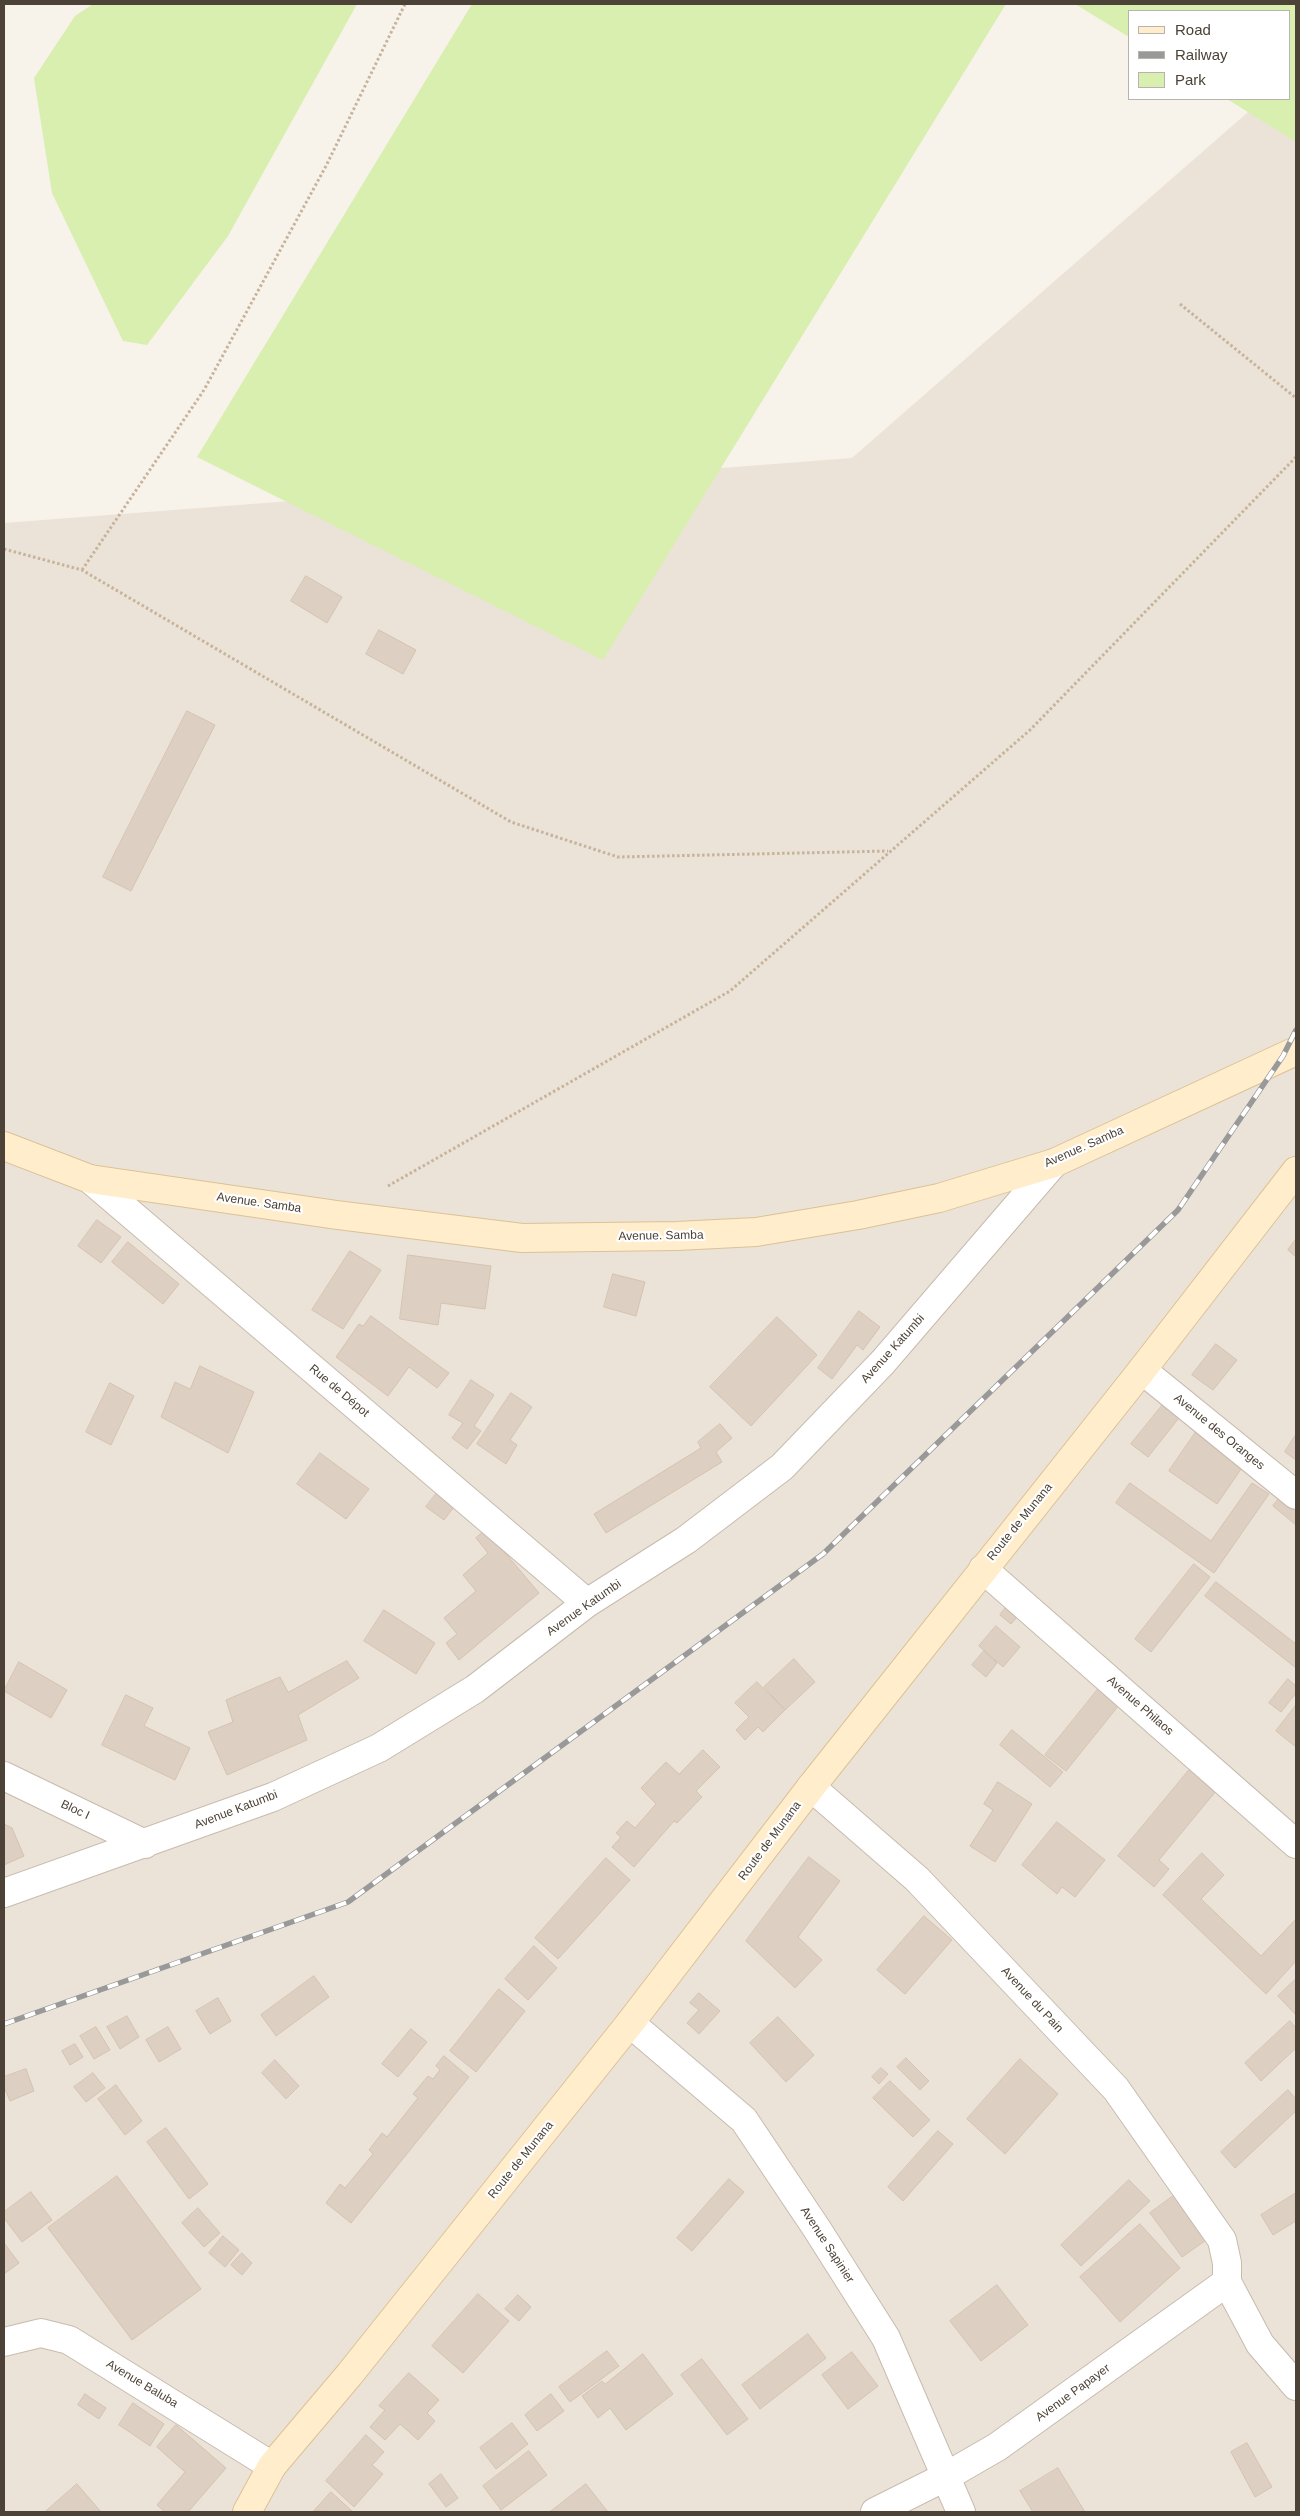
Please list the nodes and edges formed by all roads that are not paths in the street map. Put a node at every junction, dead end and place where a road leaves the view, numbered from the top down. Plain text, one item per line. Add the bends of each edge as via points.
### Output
1 (1296, 1051) edge
2 (4, 1146) edge
3 (1054, 1162) junction
4 (1296, 1171) edge
5 (90, 1179) junction
6 (1142, 1370) junction
7 (1296, 1495) edge
8 (983, 1569) junction
9 (587, 1603) junction
10 (4, 1776) edge
11 (811, 1787) junction
12 (145, 1844) junction
13 (1296, 1844) edge
14 (4, 1893) edge
15 (630, 2023) junction
16 (1227, 2282) junction
17 (4, 2342) edge
18 (1296, 2386) edge
19 (272, 2466) junction
20 (945, 2477) junction
21 (247, 2512) edge
22 (875, 2512) edge
23 (961, 2512) edge

1 - 3 main road, Avenue. Samba
2 - 5 main road, Avenue. Samba
3 - 5 main road, Avenue. Samba via 939,1198 858,1215 756,1232 677,1236 522,1238
3 - 9 street, Avenue Katumbi via 884,1362 782,1466 686,1540
4 - 6 main road, Route de Munana
5 - 9 street, Rue de Dépot
6 - 7 street, Avenue des Oranges
6 - 8 main road, Route de Munana
8 - 11 main road, Route de Munana
8 - 13 street, Avenue Philaos
9 - 12 street, Avenue Katumbi via 475,1689 379,1748 273,1797
10 - 12 street, Bloc I
11 - 15 main road, Route de Munana
11 - 16 street, Avenue du Pain via 917,1879 1116,2089 1222,2240
12 - 14 street, Avenue Katumbi
15 - 19 main road, Route de Munana via 349,2375
15 - 20 street, Avenue Sapinier via 744,2120 886,2338
16 - 18 street via 1260,2344
16 - 20 street, Avenue Papayer via 997,2448
17 - 19 street, Avenue Baluba via 41,2333 69,2340
19 - 21 main road, Route de Munana
20 - 22 street, Avenue Papayer
20 - 23 street, Avenue Sapinier

